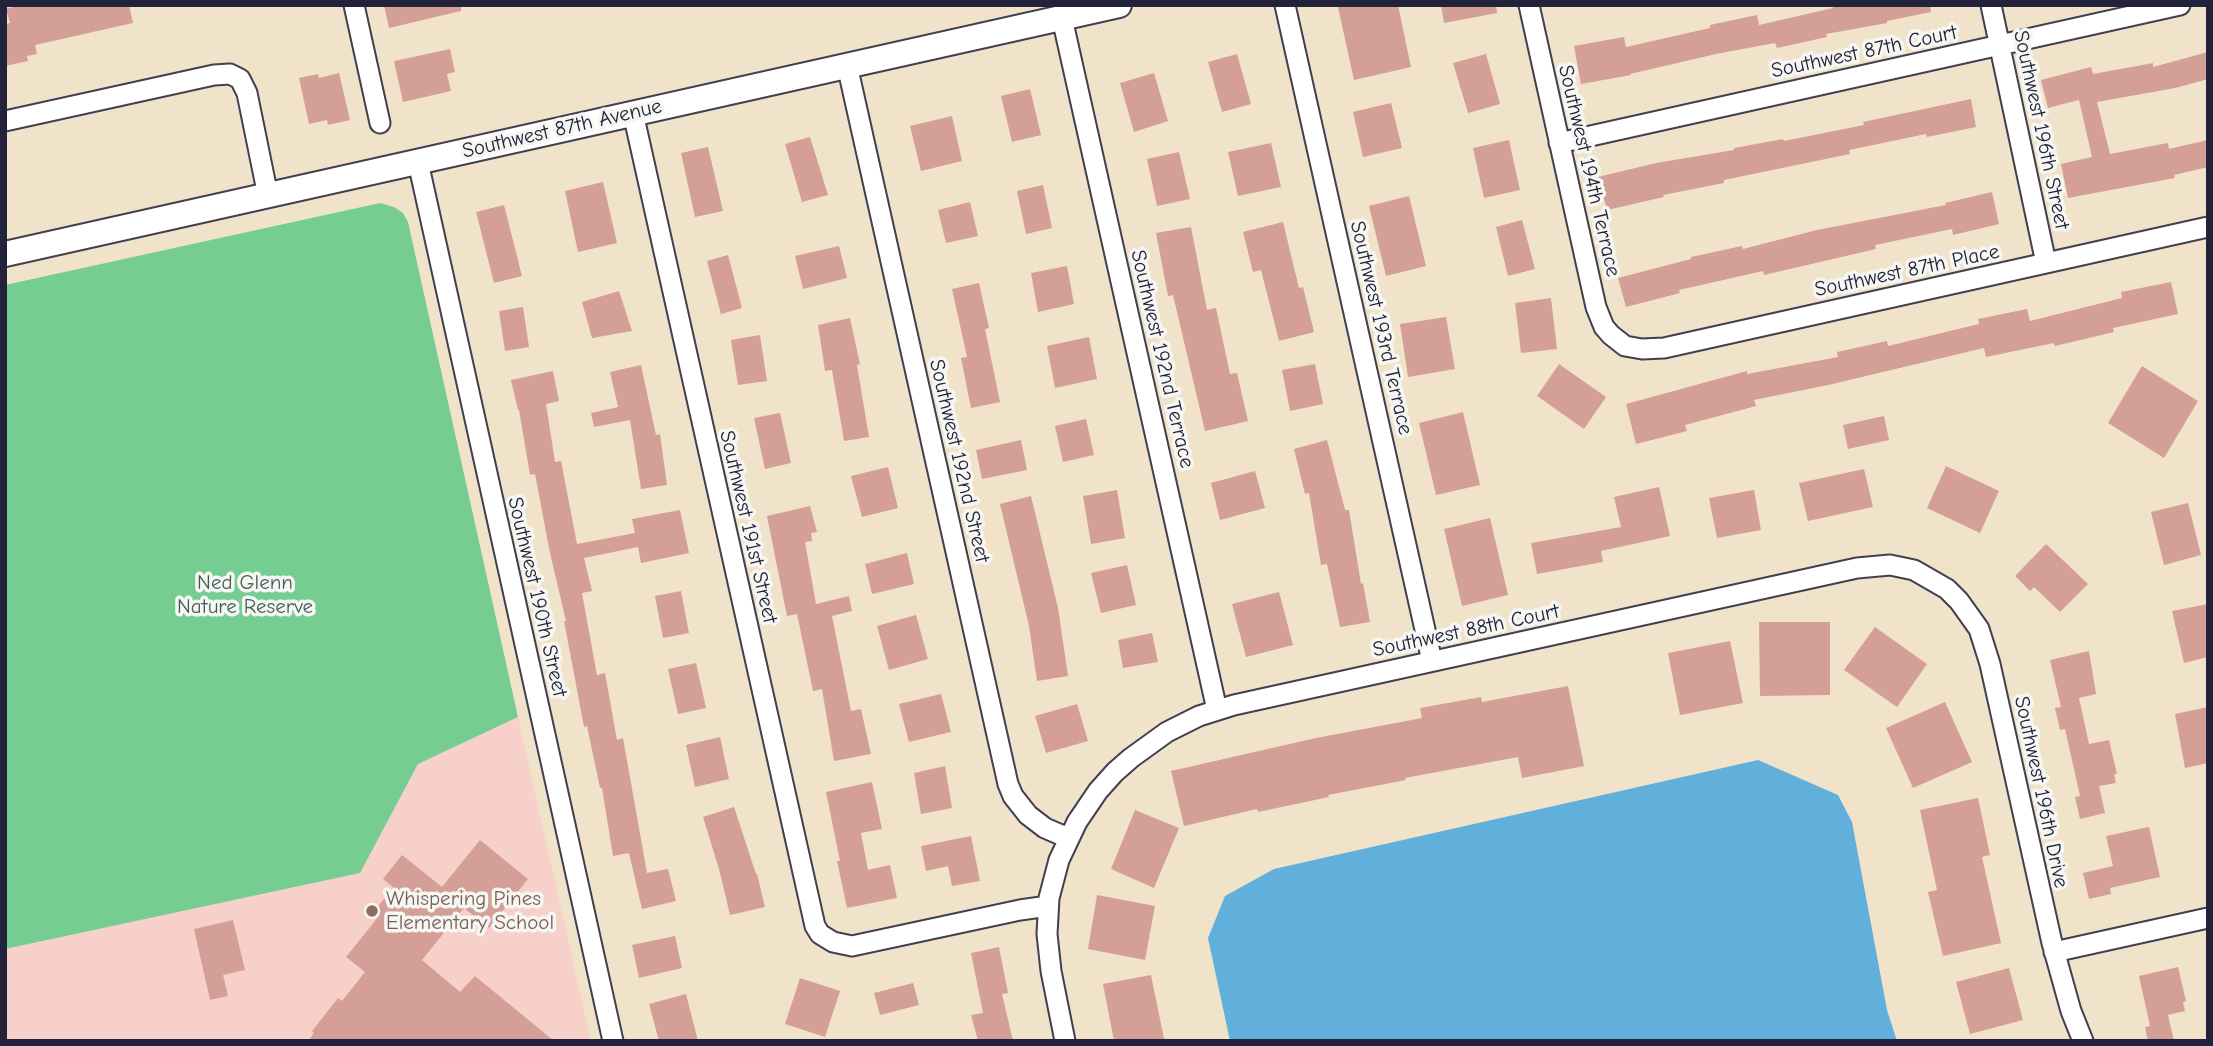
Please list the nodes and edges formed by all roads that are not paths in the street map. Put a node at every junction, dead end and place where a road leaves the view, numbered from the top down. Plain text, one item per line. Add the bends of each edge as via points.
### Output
1 (354, 5) edge
2 (1119, 5) edge
3 (1285, 5) edge
4 (1529, 5) edge
5 (1991, 5) edge
6 (2180, 5) edge
7 (1062, 18) junction
8 (2000, 45) junction
9 (847, 65) junction
10 (633, 113) junction
11 (5, 121) edge
12 (380, 123) dead end
13 (1559, 143) junction
14 (418, 162) junction
15 (268, 196) junction
16 (2208, 227) edge
17 (5, 254) edge
18 (2046, 263) junction
19 (1617, 341) joint
20 (1923, 575) joint
21 (1432, 661) junction
22 (1217, 710) junction
23 (1068, 838) junction
24 (1048, 906) junction
25 (2208, 918) edge
26 (2054, 952) junction
27 (613, 1041) edge
28 (1065, 1041) edge
29 (2083, 1041) edge

1 - 12 street
2 - 7 street, Southwest 87th Avenue
3 - 21 street, Southwest 193rd Terrace
4 - 13 street, Southwest 194th Terrace
5 - 8 street, Southwest 196th Street
6 - 8 street, Southwest 87th Court
7 - 9 street, Southwest 87th Avenue
7 - 22 street, Southwest 192nd Terrace
8 - 13 street, Southwest 87th Court
8 - 18 street, Southwest 196th Street
9 - 10 street, Southwest 87th Avenue
9 - 23 street, Southwest 192nd Street via 1008,784 1028,815
10 - 14 street, Southwest 87th Avenue
10 - 24 street, Southwest 191st Street via 811,917 820,934 844,946
11 - 15 street via 230,74 240,79 247,93
13 - 19 street, Southwest 194th Terrace via 1596,307 1604,327
14 - 15 street, Southwest 87th Avenue
14 - 27 street, Southwest 190th Street
15 - 17 street, Southwest 87th Avenue
16 - 18 street, Southwest 87th Place
18 - 19 street, Southwest 87th Place via 1664,348 1633,348
20 - 21 street, Southwest 88th Court via 1890,565 1857,568
20 - 26 street, Southwest 196th Drive via 1959,601 1984,643
21 - 22 street, Southwest 88th Court
22 - 23 street, Southwest 88th Court via 1184,723 1131,758 1098,791
23 - 24 street, Southwest 88th Court
24 - 28 street, Southwest 88th Court via 1048,951
25 - 26 street
26 - 29 street, Southwest 196th Drive

